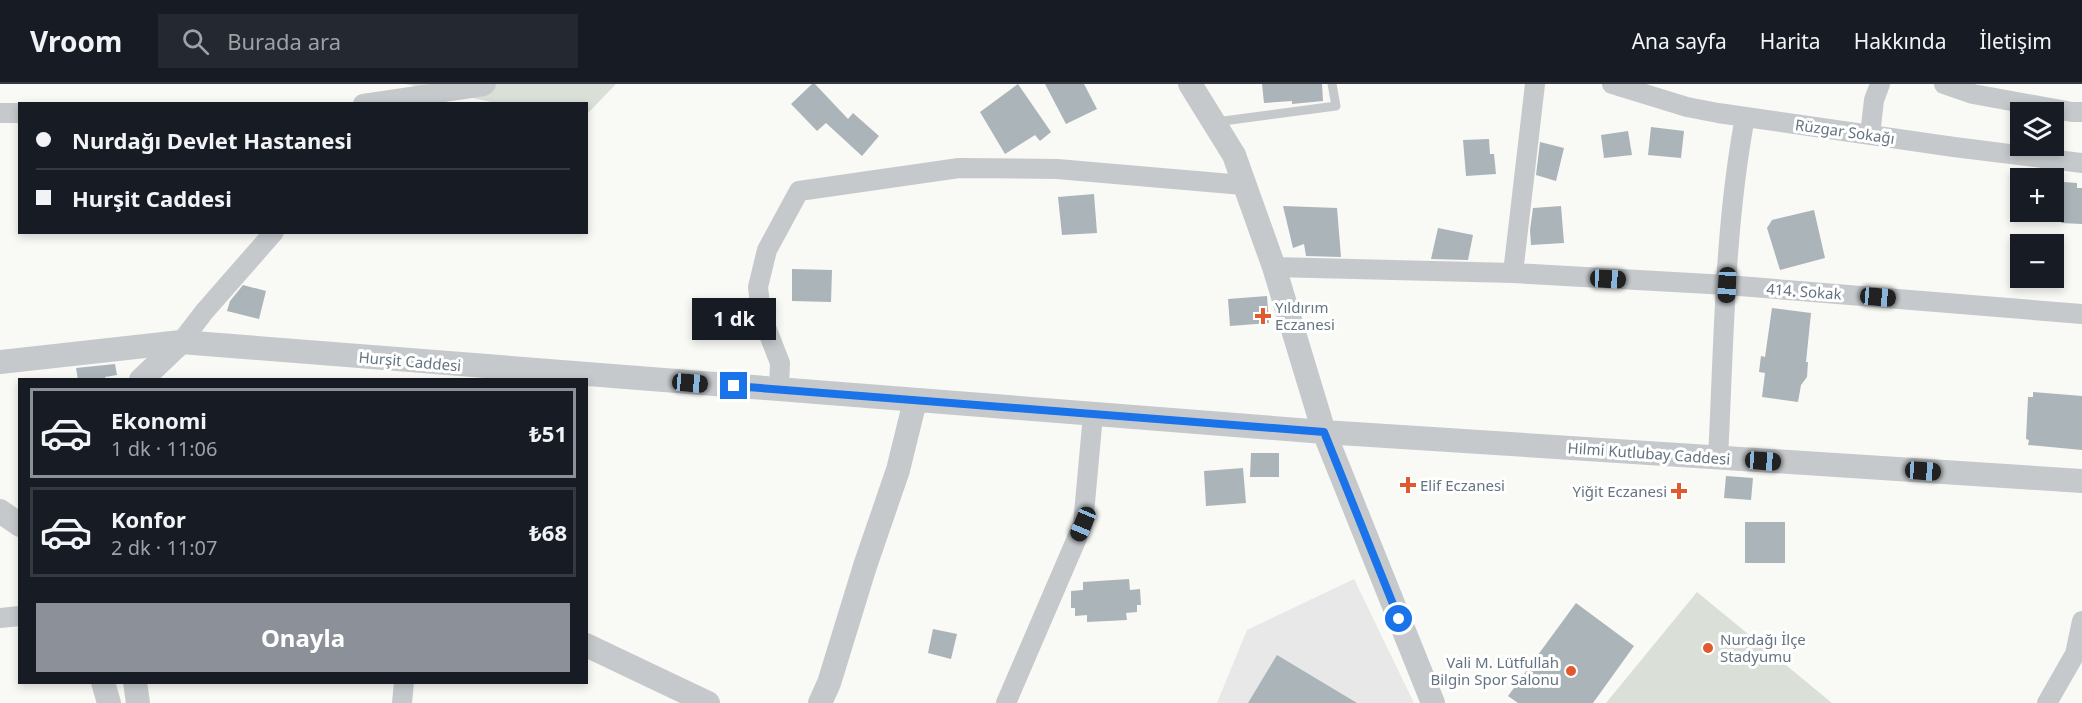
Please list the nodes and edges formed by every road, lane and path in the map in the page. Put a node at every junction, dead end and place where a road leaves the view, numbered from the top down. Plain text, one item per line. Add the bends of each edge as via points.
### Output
1 (486, 84) edge
2 (1191, 84) edge
3 (1332, 84) edge
4 (1535, 84) edge
5 (1612, 84) edge
6 (1880, 84) edge
7 (1944, 84) edge
8 (374, 102) edge
9 (2082, 112) edge
10 (0, 113) edge
11 (18, 113) edge
12 (1745, 117) junction
13 (1214, 123) junction
14 (1870, 135) junction
15 (2082, 163) edge
16 (1243, 185) junction
17 (272, 234) edge
18 (1274, 267) junction
19 (1513, 273) junction
20 (1727, 285) junction
21 (2082, 314) edge
22 (180, 342) junction
23 (0, 362) edge
24 (531, 375) edge
25 (143, 378) edge
26 (581, 378) edge
27 (588, 378) edge
28 (779, 390) junction
29 (915, 401) junction
30 (1093, 415) junction
31 (1324, 432) junction
32 (1718, 458) junction
33 (2082, 481) edge
34 (0, 511) edge
35 (18, 524) edge
36 (18, 615) edge
37 (0, 618) edge
38 (2082, 621) edge
39 (588, 646) edge
40 (104, 684) edge
41 (135, 684) edge
42 (404, 684) edge
43 (109, 703) edge
44 (138, 703) edge
45 (402, 703) edge
46 (708, 703) edge
47 (820, 703) edge
48 (1006, 703) edge
49 (1433, 703) edge
50 (2047, 703) edge

1 - 8 street
2 - 13 street
3 - 13 lane via 1336,105
4 - 19 street
5 - 12 street, Rüzgar Sokağı via 1686,106
6 - 14 street
7 - 9 street via 1974,94
10 - 11 street
12 - 14 street, Rüzgar Sokağı
12 - 20 street
13 - 16 street via 1234,155
14 - 15 street, Rüzgar Sokağı
16 - 18 street
16 - 28 street via 1057,169 959,168 799,191 767,250 758,287 761,314 780,363
17 - 22 street
18 - 19 street, 414. Sokak
18 - 31 street
19 - 20 street, 414. Sokak
20 - 21 street, 414. Sokak
20 - 32 street
22 - 23 street, Hurşit Caddesi
22 - 24 street, Hurşit Caddesi
22 - 25 street
24 - 26 street, Hurşit Caddesi
27 - 28 street, Hurşit Caddesi
28 - 29 street, Hurşit Caddesi
29 - 30 street, Hurşit Caddesi
29 - 47 street via 898,470
30 - 31 street, Hurşit Caddesi
30 - 48 street via 1083,524
31 - 32 street, Hilmi Kutlubay Caddesi
31 - 49 street
32 - 33 street, Hilmi Kutlubay Caddesi
34 - 35 street
36 - 37 street
38 - 50 street via 2075,654
39 - 46 street
40 - 43 street
41 - 44 street
42 - 45 street

